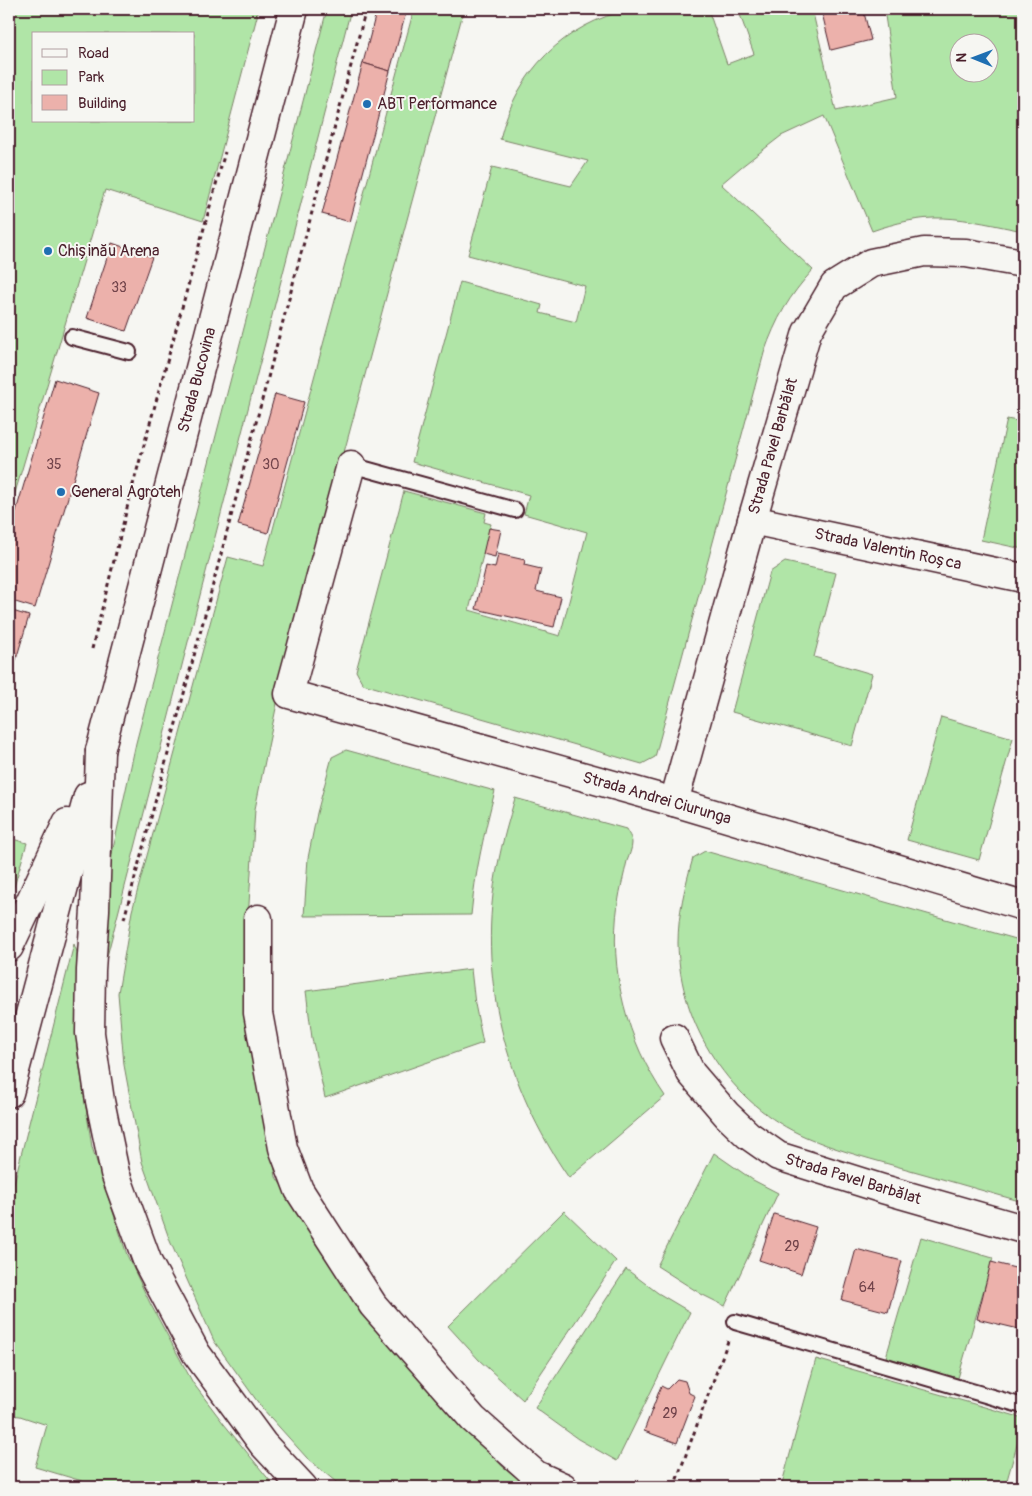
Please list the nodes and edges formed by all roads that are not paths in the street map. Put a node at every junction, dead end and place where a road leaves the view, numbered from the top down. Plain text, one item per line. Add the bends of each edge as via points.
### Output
1 (294, 9) edge
2 (1023, 263) edge
3 (72, 337) dead end
4 (129, 352) dead end
5 (351, 465) joint
6 (515, 510) dead end
7 (752, 520) junction
8 (1023, 578) edge
9 (100, 751) junction
10 (674, 802) junction
11 (1023, 906) edge
12 (258, 919) dead end
13 (9, 947) edge
14 (674, 1038) dead end
15 (9, 1093) edge
16 (1023, 1229) edge
17 (735, 1322) road end
18 (1023, 1406) edge
19 (302, 1487) edge
20 (563, 1487) edge

1 - 9 main road, Strada Bucovina
2 - 7 main road, Strada Pavel Barbălat via 966,253 924,252 871,263 834,286 807,332
3 - 4 lane
5 - 6 lane
5 - 10 main road, Strada Andrei Ciurunga via 290,694
7 - 8 main road, Strada Valentin Roșca
7 - 10 main road, Strada Pavel Barbălat
9 - 13 main road
9 - 15 main road
9 - 19 main road via 90,1033 115,1173 148,1263 196,1353 263,1444
10 - 11 main road, Strada Andrei Ciurunga
12 - 20 main road via 258,1013 283,1148 299,1190 373,1306 473,1419 536,1475
14 - 16 main road, Strada Pavel Barbălat via 691,1073 727,1115 748,1136 778,1156
17 - 18 lane

